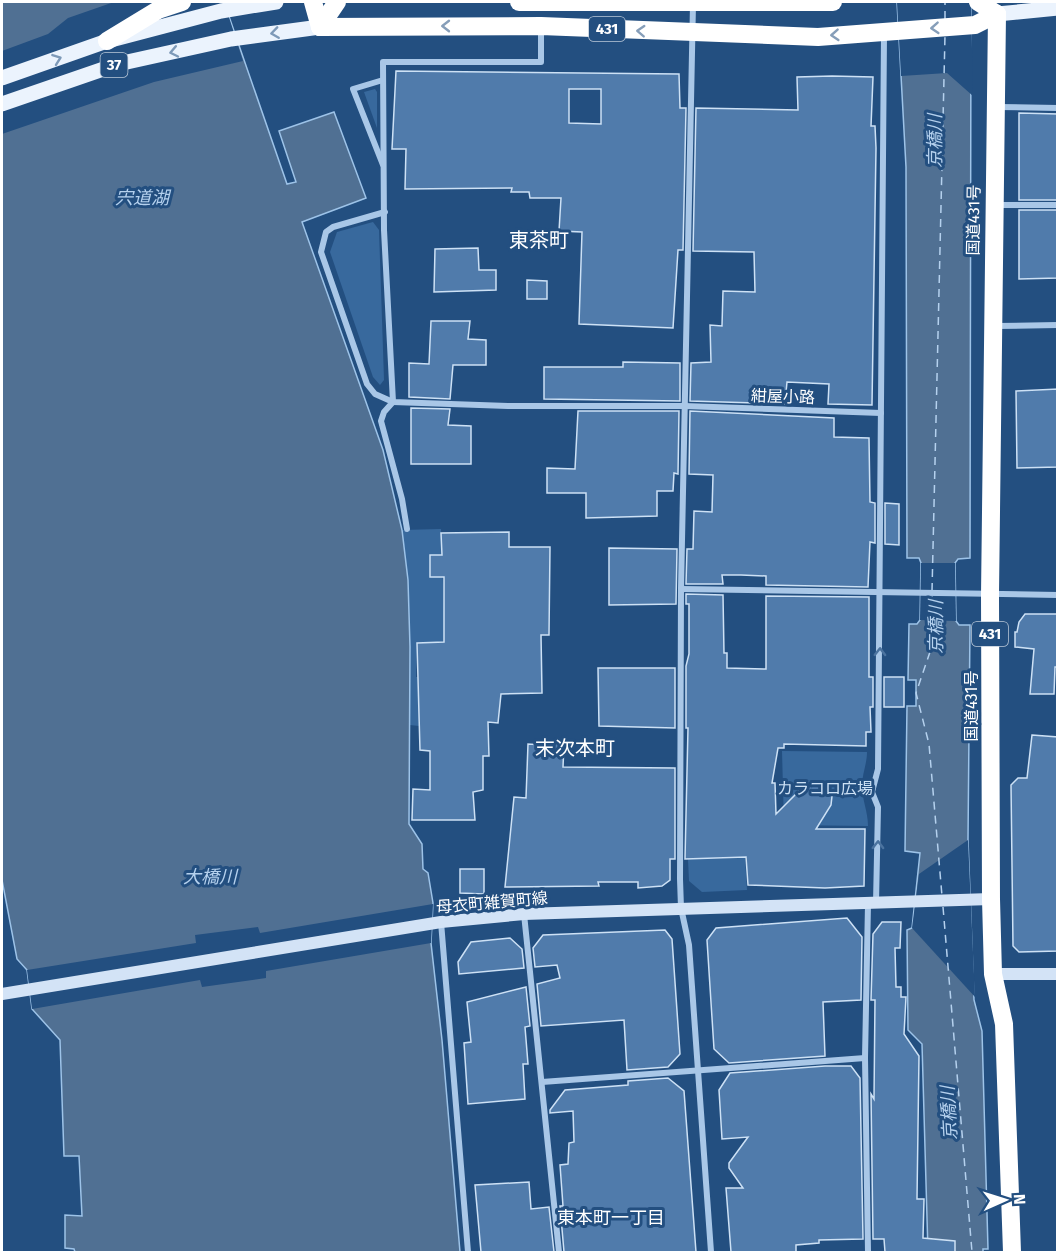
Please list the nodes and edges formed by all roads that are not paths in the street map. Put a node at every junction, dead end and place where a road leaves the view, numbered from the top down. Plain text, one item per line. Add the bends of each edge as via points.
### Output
1 (182, 2) edge
2 (276, 2) edge
3 (313, 2) edge
4 (338, 2) edge
5 (519, 2) edge
6 (693, 2) edge
7 (833, 2) edge
8 (978, 2) edge
9 (1058, 8) edge
10 (997, 14) junction
11 (541, 26) junction
12 (320, 27) junction
13 (889, 31) junction
14 (694, 33) junction
15 (107, 41) junction
16 (2, 78) edge
17 (383, 80) junction
18 (2, 104) edge
19 (994, 107) junction
20 (1058, 108) edge
21 (384, 168) junction
22 (993, 205) junction
23 (1058, 205) edge
24 (385, 212) junction
25 (1058, 325) edge
26 (992, 326) junction
27 (393, 402) junction
28 (684, 406) junction
29 (881, 413) junction
30 (407, 529) dead end
31 (681, 590) junction
32 (880, 591) junction
33 (990, 595) junction
34 (1058, 595) edge
35 (982, 899) junction
36 (872, 903) junction
37 (681, 908) junction
38 (524, 914) junction
39 (441, 922) junction
40 (993, 974) junction
41 (1058, 974) edge
42 (2, 994) edge
43 (865, 1058) junction
44 (696, 1070) junction
45 (542, 1082) junction
46 (468, 1252) edge
47 (559, 1252) edge
48 (711, 1252) edge
49 (868, 1252) edge
50 (1012, 1252) edge

1 - 15 highway via 158,10
2 - 15 main road, 37 via 221,11
3 - 12 highway
4 - 12 highway
5 - 6 highway, 431
6 - 7 highway, 431
6 - 14 street
8 - 10 highway
9 - 10 main road
10 -> 13 highway, 431 via 975,25
10 - 19 highway, 国道431号 / 431
11 -> 12 highway, 431
14 -> 11 highway, 431
11 - 17 street via 541,62 382,62
12 -> 18 main road, 37 via 231,39 118,64
13 -> 14 highway, 431 via 818,37
13 - 29 street
14 - 28 street
16 -> 15 main road, 37
17 - 21 street
17 - 21 street via 353,89
19 - 20 street
19 - 22 highway, 国道431号 / 431
21 - 24 street
22 - 23 street
22 - 26 highway, 国道431号 / 431
24 - 27 street
24 - 27 street via 333,228 327,232 321,252 367,384 375,394
25 - 26 street
26 - 33 highway, 国道431号 / 431
27 - 28 street, 紺屋小路
27 - 30 street via 381,421
28 - 29 street, 紺屋小路
28 - 31 street
29 - 32 street
31 - 32 street
31 - 37 street
32 - 33 street
36 -> 32 street via 878,807 872,792 878,769
33 - 34 street
33 - 35 highway, 国道431号 / 431
35 - 36 main road, 母衣町雑賀町線
35 - 40 highway, 国道431号 / 431
36 - 37 main road, 母衣町雑賀町線
36 - 43 street
37 - 38 main road, 母衣町雑賀町線
37 - 44 street via 689,945
38 - 39 main road, 母衣町雑賀町線
38 - 45 street
39 - 42 main road, 母衣町雑賀町線
39 - 46 street
40 - 41 main road
40 - 50 highway, 国道431号 / 431 via 1004,1024
43 - 44 street
43 - 49 street
44 - 45 street
44 - 48 street
45 - 47 street

